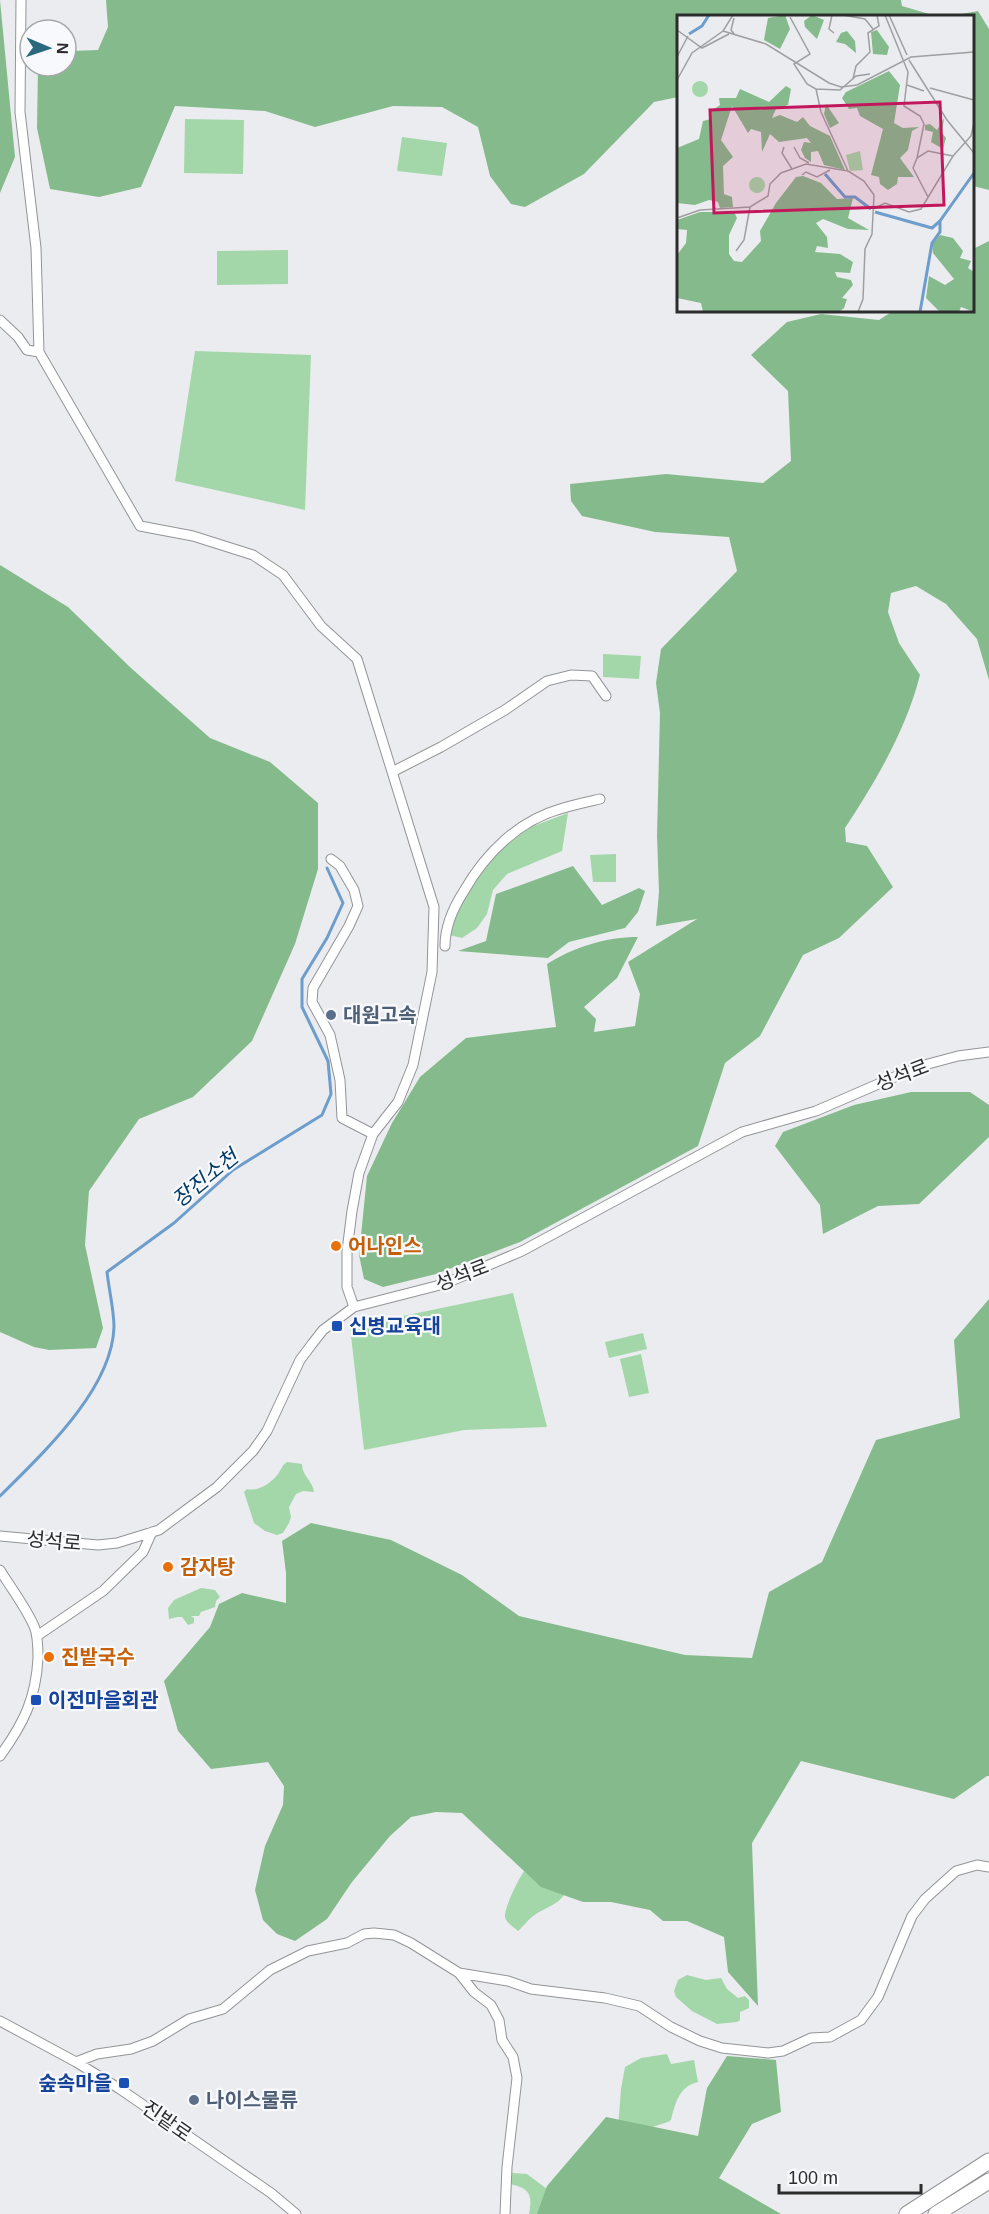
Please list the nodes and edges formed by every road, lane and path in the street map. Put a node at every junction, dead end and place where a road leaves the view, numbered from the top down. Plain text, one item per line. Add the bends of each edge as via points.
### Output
1 (21, 0) edge
2 (0, 320) edge
3 (39, 352) junction
4 (606, 696) dead end
5 (392, 772) junction
6 (600, 799) dead end
7 (331, 859) dead end
8 (445, 946) dead end
9 (989, 1052) edge
10 (373, 1134) junction
11 (354, 1306) junction
12 (152, 1532) junction
13 (0, 1536) edge
14 (0, 1570) edge
15 (37, 1636) junction
16 (0, 1756) edge
17 (989, 1867) edge
18 (459, 1973) junction
19 (0, 2021) edge
20 (76, 2062) junction
21 (989, 2161) edge
22 (989, 2181) edge
23 (296, 2214) edge
24 (505, 2214) edge
25 (907, 2214) edge
26 (936, 2214) edge

1 - 3 street via 20,112 36,248
2 - 3 street via 27,350
3 - 5 street via 141,526 193,536 252,555 283,575 321,626 357,659
4 - 5 street via 592,676 571,675 547,681 505,710
5 - 10 street via 434,907 432,972 413,1065 398,1102
6 - 8 street via 558,809 528,823 497,846 453,908
7 - 10 street via 340,866 354,890 358,906 313,988 312,1002 330,1035 340,1080 342,1118
9 - 11 street, 성석로 via 928,1064 816,1111 742,1132 522,1251 444,1284
10 - 11 street via 360,1173 347,1251 347,1287
11 - 12 street, 성석로 via 323,1330 306,1352 253,1452 217,1487
12 - 13 street, 성석로 via 98,1545
12 - 15 street via 143,1552 103,1591
14 - 15 street
15 - 16 street via 37,1677 29,1708
17 - 18 street via 956,1871 925,1899 912,1916 878,1997 861,2020 830,2037 811,2038 783,2051 722,2048 671,2027 639,2006
18 - 20 street via 394,1935 363,1934 347,1943 308,1951 282,1962 223,2009 189,2019 153,2041
18 - 24 street via 490,2005 499,2020 502,2040 513,2057 517,2078
19 - 20 street, 진밭로
20 - 23 street, 진밭로 via 222,2159
21 - 25 highway
22 - 26 highway

